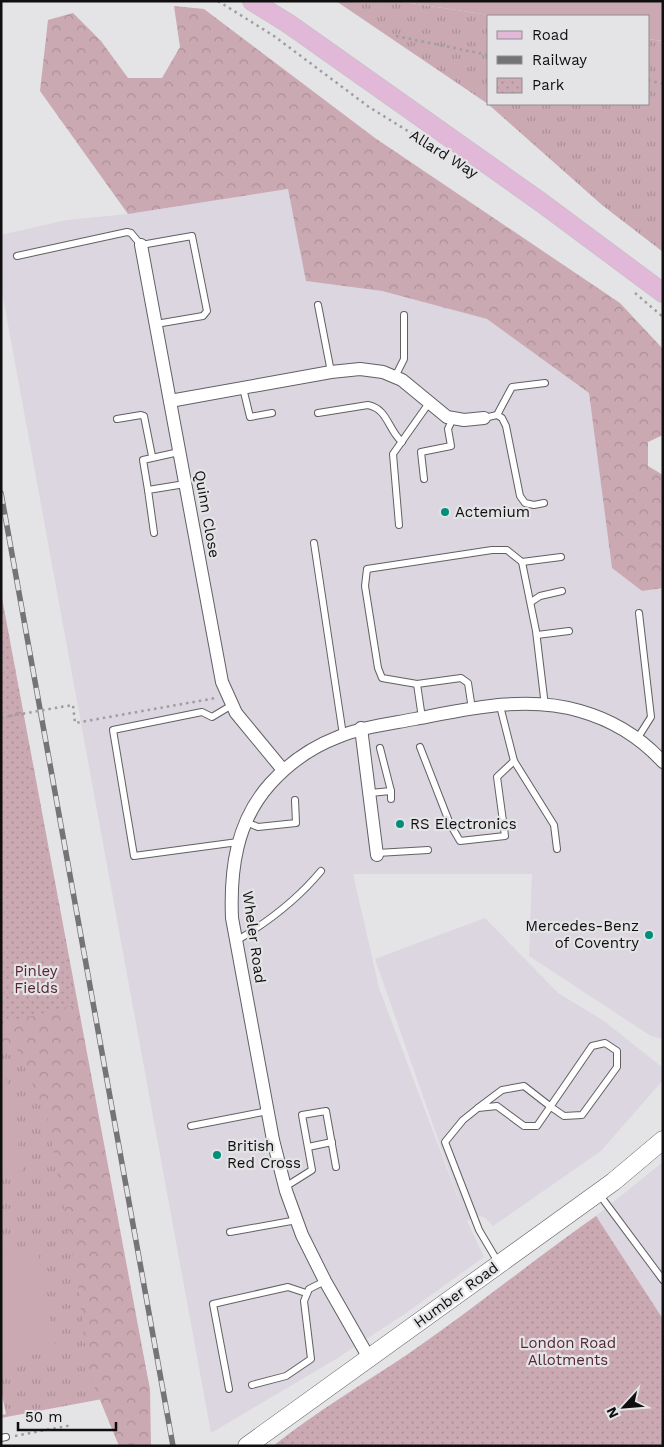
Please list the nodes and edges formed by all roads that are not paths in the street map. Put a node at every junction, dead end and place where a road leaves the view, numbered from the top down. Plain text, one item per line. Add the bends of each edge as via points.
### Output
1 (252, 1) edge
2 (141, 245) junction
3 (16, 256) dead end
4 (663, 295) edge
5 (318, 305) dead end
6 (404, 314) dead end
7 (156, 324) junction
8 (331, 372) junction
9 (395, 377) junction
10 (545, 383) dead end
11 (244, 388) junction
12 (170, 401) junction
13 (429, 403) junction
14 (272, 413) dead end
15 (318, 413) dead end
16 (490, 416) junction
17 (452, 418) junction
18 (117, 419) dead end
19 (402, 442) junction
20 (179, 452) junction
21 (152, 456) junction
22 (424, 479) dead end
23 (185, 484) junction
24 (148, 490) junction
25 (544, 503) dead end
26 (399, 525) dead end
27 (154, 533) dead end
28 (314, 543) dead end
29 (561, 557) dead end
30 (522, 562) junction
31 (562, 591) dead end
32 (530, 602) junction
33 (639, 613) dead end
34 (569, 631) dead end
35 (537, 635) junction
36 (417, 684) junction
37 (230, 701) junction
38 (500, 706) junction
39 (545, 706) junction
40 (472, 709) junction
41 (422, 718) junction
42 (362, 728) junction
43 (343, 735) junction
44 (637, 739) junction
45 (420, 747) dead end
46 (380, 748) dead end
47 (514, 761) junction
48 (663, 762) edge
49 (283, 770) junction
50 (391, 791) junction
51 (370, 793) junction
52 (391, 799) dead end
53 (295, 800) dead end
54 (246, 822) junction
55 (238, 842) junction
56 (557, 849) dead end
57 (428, 850) dead end
58 (377, 854) joint
59 (321, 871) dead end
60 (236, 941) junction
61 (551, 1107) junction
62 (478, 1108) junction
63 (268, 1111) junction
64 (191, 1126) dead end
65 (663, 1140) edge
66 (332, 1142) junction
67 (308, 1147) junction
68 (336, 1167) dead end
69 (285, 1187) junction
70 (598, 1193) junction
71 (297, 1220) junction
72 (230, 1232) dead end
73 (499, 1264) junction
74 (663, 1280) edge
75 (325, 1281) junction
76 (306, 1293) junction
77 (369, 1358) junction
78 (252, 1385) dead end
79 (229, 1388) dead end
80 (247, 1446) edge

1 - 4 main road, Allard Way via 542,203 639,286
2 - 3 lane via 131,233 126,232
2 - 7 street, Quinn Close
2 - 7 lane via 190,236 195,239 207,311 203,316
5 - 8 lane
6 - 9 lane via 404,359
7 - 12 street, Quinn Close
8 - 9 street via 360,369
8 - 11 street
9 - 13 street
10 - 16 lane via 512,387
11 - 12 street
11 - 14 lane via 250,417
12 - 20 street, Quinn Close
13 - 17 street
13 - 19 lane
15 - 19 lane via 374,406
16 - 17 street via 464,420
16 - 25 lane via 502,418 506,426 520,496 525,503
17 - 22 lane via 448,429 451,446 421,452
18 - 21 lane via 144,416
19 - 26 lane via 393,454
20 - 21 lane
20 - 23 street, Quinn Close
21 - 24 lane via 143,460
23 - 24 lane
23 - 37 street, Quinn Close via 218,666
24 - 27 lane
28 - 43 lane
29 - 30 lane
30 - 32 lane
30 - 36 lane via 507,550 492,550 367,570 365,586 382,678
31 - 32 lane
32 - 35 lane
33 - 44 lane via 651,717
34 - 35 lane
35 - 39 lane
36 - 40 lane via 464,679 468,683
36 - 41 lane
37 - 49 street, Quinn Close
37 - 55 lane via 212,716 202,712 113,730 134,856
38 - 39 street, Wheler Road
38 - 40 street, Wheler Road
38 - 47 lane
39 - 44 street, Wheler Road via 578,710 606,720
40 - 41 street, Wheler Road
41 - 42 street, Wheler Road
42 - 43 street, Wheler Road
42 - 51 street
43 - 49 street, Wheler Road via 314,748
44 - 48 street, Wheler Road
45 - 47 lane via 450,824 460,841 504,836 496,777
46 - 50 lane
47 - 56 lane via 554,825
49 - 54 street, Wheler Road via 259,798
50 - 51 lane
50 - 52 lane
51 - 58 street
53 - 54 lane via 296,823 258,827
54 - 55 street, Wheler Road
55 - 60 street, Wheler Road via 230,885
57 - 58 lane
59 - 60 lane via 287,906
60 - 63 street, Wheler Road
61 - 61 lane via 564,1116 582,1114 616,1067 616,1051 604,1043 592,1046
61 - 62 lane via 524,1086 502,1090
61 - 62 lane via 537,1126 524,1126 497,1106
62 - 73 lane via 445,1142 479,1230
63 - 64 lane
63 - 69 street, Wheler Road
65 - 70 main road, Humber Road
66 - 67 lane
66 - 67 lane via 326,1111 302,1115
66 - 68 lane
67 - 69 lane via 312,1170
69 - 71 street, Wheler Road
70 - 73 main road, Humber Road
70 - 74 lane
71 - 72 lane
71 - 75 street, Wheler Road
73 - 77 main road, Humber Road
75 - 76 lane
75 - 77 street, Wheler Road
76 - 78 lane via 304,1300 311,1359 286,1376
76 - 79 lane via 288,1287 213,1304
77 - 80 main road, Humber Road

